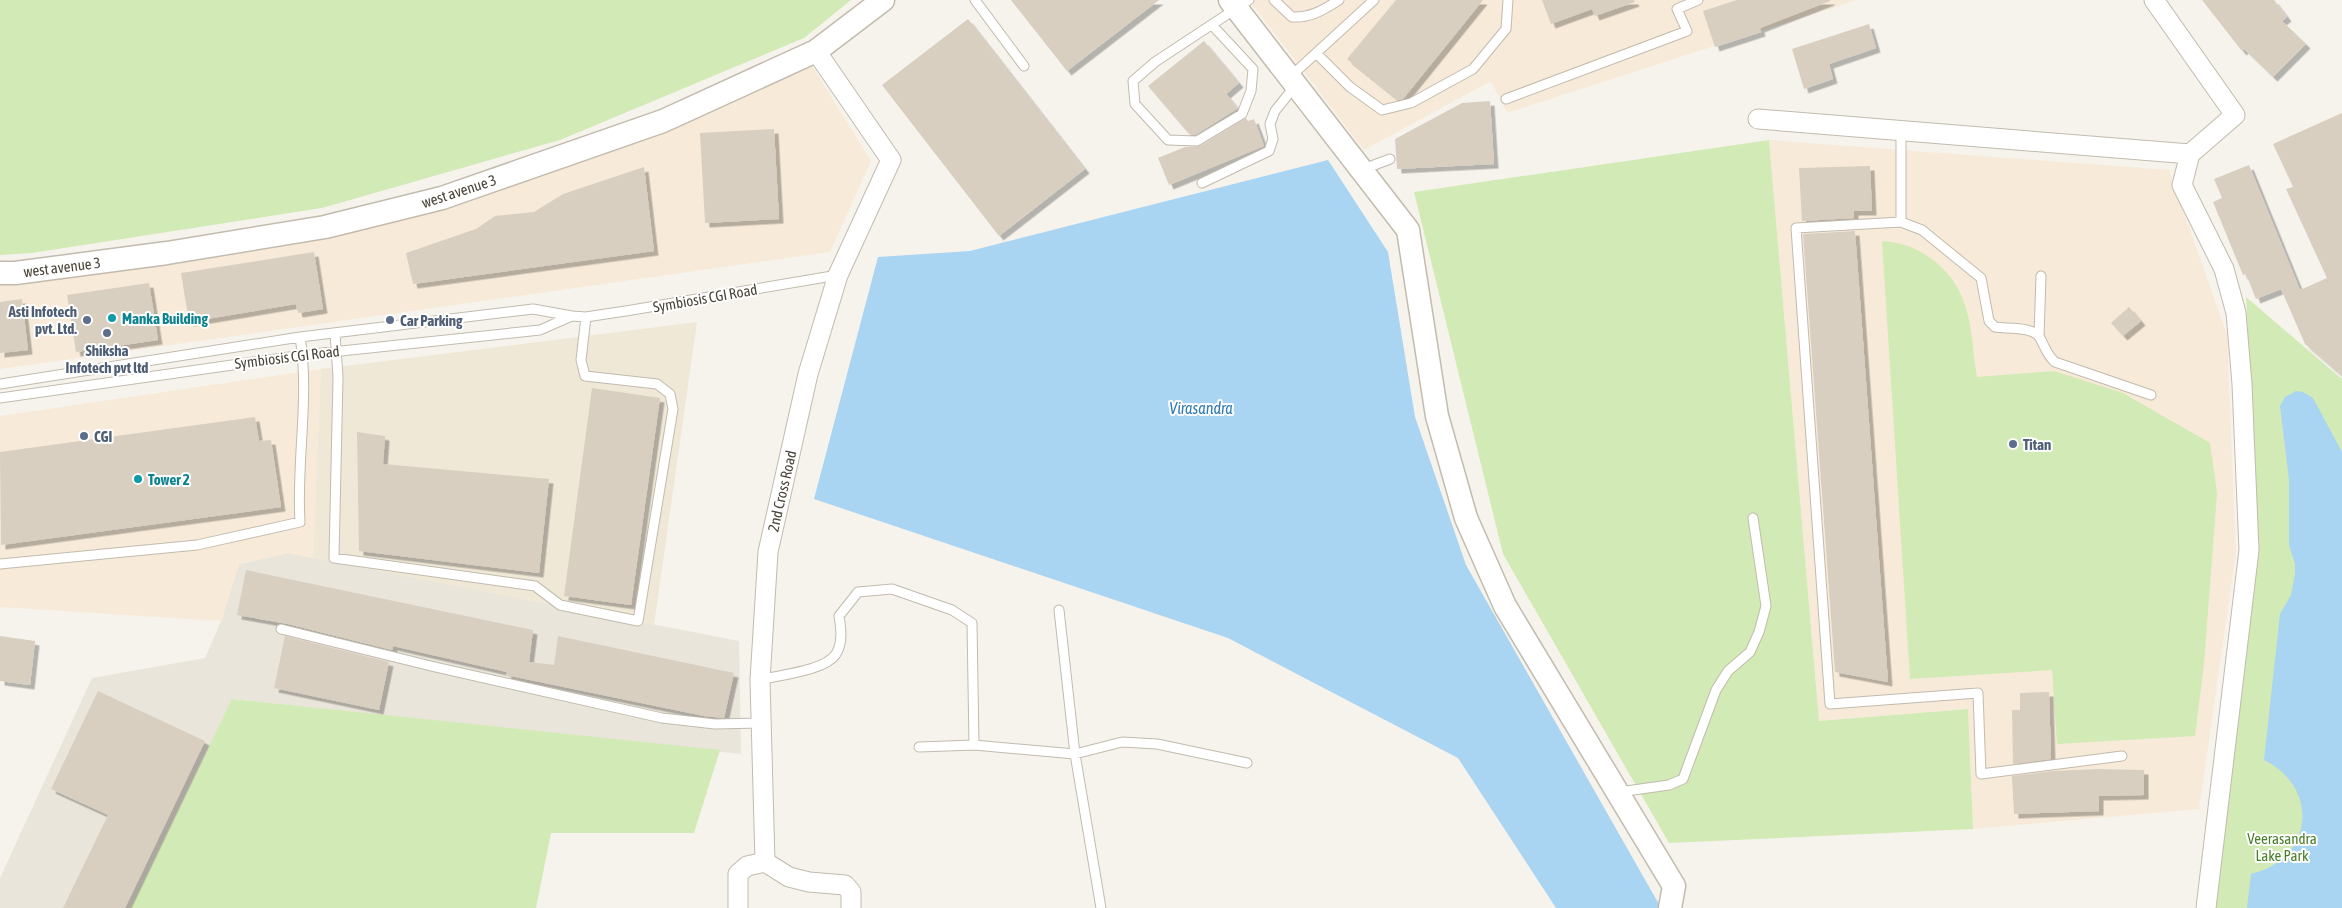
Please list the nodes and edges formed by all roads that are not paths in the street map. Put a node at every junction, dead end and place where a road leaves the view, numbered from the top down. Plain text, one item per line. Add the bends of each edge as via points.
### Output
1 (883, 0) edge
2 (974, 0) edge
3 (1274, 0) edge
4 (1339, 0) edge
5 (1374, 0) edge
6 (1508, 0) edge
7 (1698, 0) edge
8 (2154, 0) edge
9 (1239, 3) edge
10 (1212, 25) junction
11 (816, 50) junction
12 (1316, 53) junction
13 (1024, 66) dead end
14 (1293, 81) junction
15 (1506, 99) dead end
16 (1758, 119) dead end
17 (1900, 129) junction
18 (2190, 154) junction
19 (1390, 159) dead end
20 (1361, 170) junction
21 (1202, 183) dead end
22 (1901, 222) junction
23 (0, 273) edge
24 (838, 275) junction
25 (2041, 276) dead end
26 (572, 316) junction
27 (586, 317) junction
28 (335, 333) junction
29 (2039, 336) junction
30 (300, 337) junction
31 (337, 351) junction
32 (302, 355) junction
33 (0, 384) edge
34 (2151, 395) dead end
35 (0, 398) edge
36 (1753, 518) dead end
37 (0, 564) edge
38 (1059, 610) dead end
39 (281, 629) dead end
40 (760, 680) junction
41 (760, 723) junction
42 (974, 744) junction
43 (918, 747) dead end
44 (1075, 754) junction
45 (2122, 756) dead end
46 (1247, 763) dead end
47 (1617, 792) junction
48 (765, 862) junction
49 (738, 908) edge
50 (851, 908) edge
51 (1101, 908) edge
52 (1670, 908) edge
53 (2206, 908) edge

1 - 11 street, west avenue 3
2 - 13 lane
3 - 4 lane via 1292,17 1305,18
5 - 12 lane
6 - 12 lane via 1506,29 1473,69 1411,103 1382,110 1350,87
7 - 15 lane via 1677,9 1687,31
8 - 18 street via 2235,115
9 - 10 lane
9 - 14 street
10 - 10 lane via 1155,62 1133,81 1135,104 1168,140 1197,141 1242,114 1252,91 1253,69
11 - 23 street, west avenue 3 via 663,121 442,198 325,227 167,253
11 - 24 street, 2nd Cross Road via 891,160
12 - 14 lane
14 - 20 street
14 - 21 lane via 1270,124 1273,139 1269,151
16 - 17 street
17 - 18 street
17 - 22 lane
18 - 53 street via 2182,185 2224,269 2236,313 2249,550
19 - 20 lane
20 - 47 street via 1408,230 1437,416 1466,518 1505,606
22 - 29 lane via 1922,230 1981,278 1989,321 1995,327 2034,331
22 - 45 lane via 1796,228 1830,704 1978,693 1981,774
24 - 27 lane, Symbiosis CGI Road
24 - 40 street, 2nd Cross Road via 808,374 768,552
25 - 29 lane
26 - 27 lane, Symbiosis CGI Road
26 - 28 lane, Symbiosis CGI Road via 533,309
26 - 31 lane, Symbiosis CGI Road via 540,330
27 - 31 lane via 581,360 585,376 657,384 670,394 673,410 638,621 560,605 535,586 334,558
28 - 30 lane, Symbiosis CGI Road
28 - 31 lane
29 - 34 lane via 2055,362
30 - 32 lane
30 - 33 lane, Symbiosis CGI Road
31 - 32 lane, Symbiosis CGI Road
32 - 35 lane, Symbiosis CGI Road
32 - 37 lane via 300,522 197,545
36 - 47 lane via 1766,606 1760,632 1750,652 1728,671 1716,690 1683,779 1669,785
38 - 44 lane
39 - 41 lane via 662,718 715,724
40 - 41 street, 2nd Cross Road
40 - 42 lane via 825,664 836,654 842,634 839,616 858,592 892,589 952,610 972,623
41 - 48 street, 2nd Cross Road
42 - 43 lane
42 - 44 lane
44 - 46 lane via 1122,742 1157,744
44 - 51 lane
47 - 52 street via 1674,886
48 - 49 street via 747,866 738,874
48 - 50 street via 789,877 845,885 850,892

